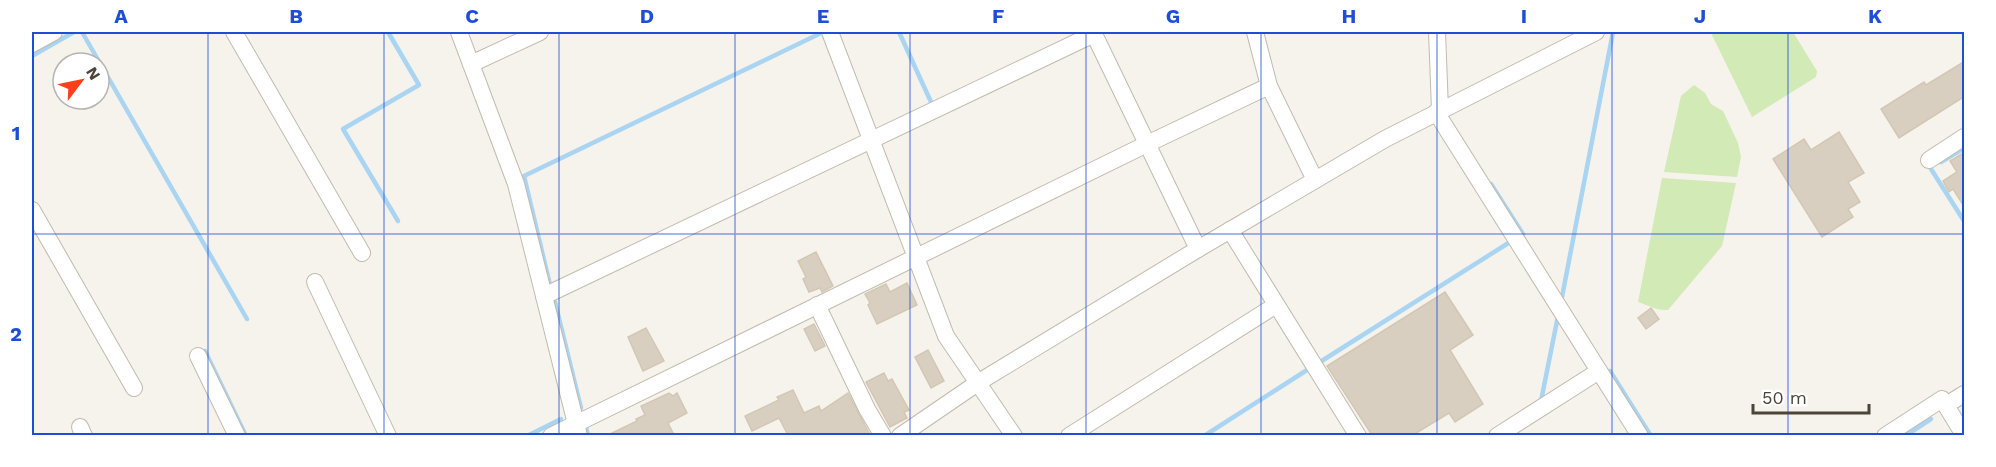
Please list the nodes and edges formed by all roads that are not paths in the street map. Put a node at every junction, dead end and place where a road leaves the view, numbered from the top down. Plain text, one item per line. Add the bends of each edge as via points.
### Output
1 (54, 32) edge
2 (234, 32) edge
3 (459, 32) edge
4 (540, 32) edge
5 (830, 32) edge
6 (1255, 32) edge
7 (1437, 32) edge
8 (1596, 32) edge
9 (1093, 33) edge
10 (32, 45) edge
11 (471, 64) junction
12 (1269, 86) junction
13 (1438, 111) junction
14 (1965, 137) edge
15 (870, 140) junction
16 (1147, 144) junction
17 (1929, 160) dead end
18 (1315, 180) junction
19 (32, 210) edge
20 (1230, 230) junction
21 (1198, 249) junction
22 (362, 253) dead end
23 (915, 257) junction
24 (315, 282) dead end
25 (544, 296) junction
26 (817, 305) junction
27 (1276, 305) junction
28 (198, 356) dead end
29 (1599, 371) junction
30 (978, 382) junction
31 (134, 388) dead end
32 (1965, 394) edge
33 (1946, 405) junction
34 (578, 429) edge
35 (237, 435) edge
36 (388, 435) edge
37 (551, 435) edge
38 (883, 435) edge
39 (900, 435) edge
40 (1014, 435) edge
41 (1069, 435) edge
42 (1358, 435) edge
43 (1497, 435) edge
44 (1640, 435) edge
45 (1885, 435) edge
46 (1965, 435) edge

1 - 10 street
2 - 22 street
3 - 11 street
4 - 11 street
5 - 15 street
6 - 12 street
7 - 13 street
8 - 13 street
9 - 15 street
9 - 16 street
11 - 25 street via 516,184
12 - 16 street
12 - 18 street
13 - 18 street
13 - 29 street
14 - 17 street
15 - 23 street
15 - 25 street
16 - 21 street
16 - 23 street
18 - 20 street
19 - 31 street
20 - 21 street
20 - 27 street
21 - 30 street
23 - 26 street
23 - 30 street via 946,336
24 - 36 street
25 - 34 street
26 - 34 street
26 - 38 street
27 - 41 street
27 - 42 street
28 - 35 street
29 - 43 street
29 - 44 street
30 - 39 street
30 - 40 street
32 - 33 street
33 - 45 street via 1942,399
33 - 46 street
34 - 37 street

